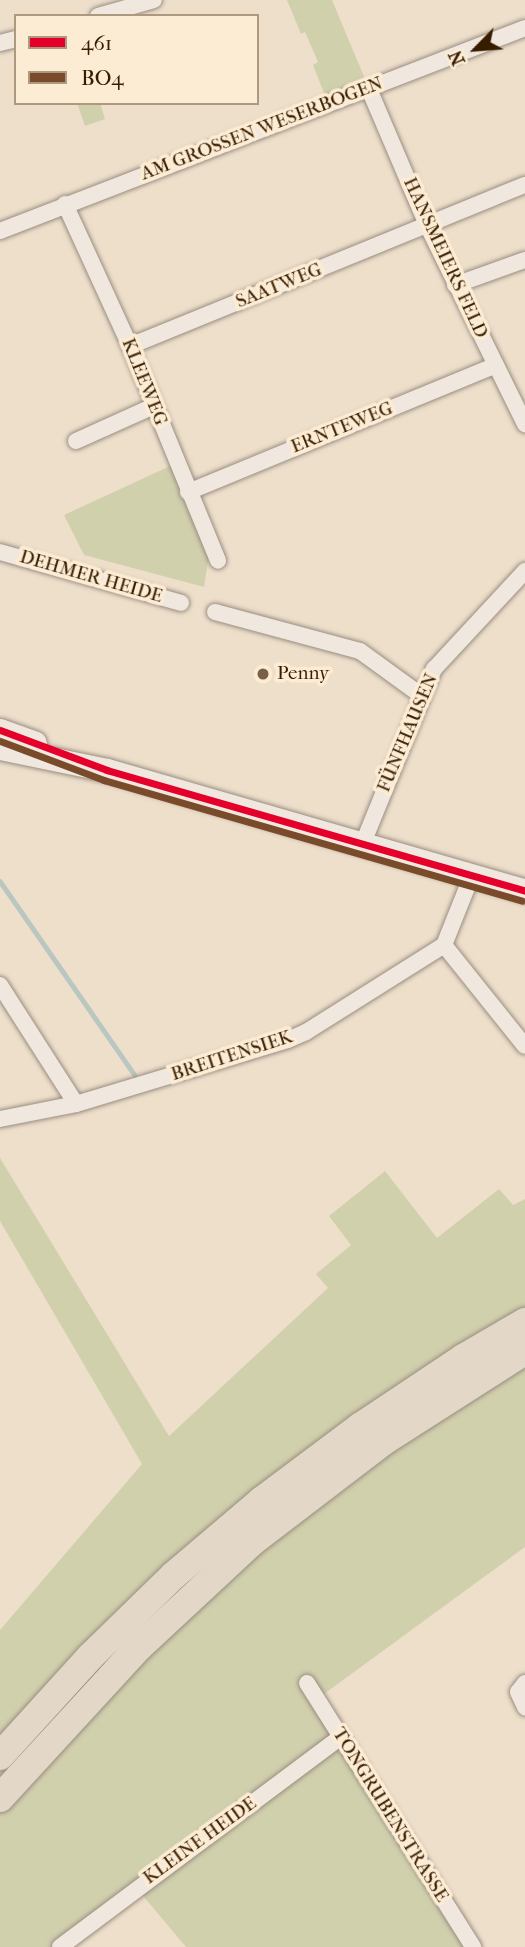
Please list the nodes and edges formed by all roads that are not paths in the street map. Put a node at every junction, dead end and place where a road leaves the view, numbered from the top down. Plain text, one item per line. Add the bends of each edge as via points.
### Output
1 (154, 0) edge
2 (105, 14) edge
3 (525, 28) edge
4 (369, 89) junction
5 (525, 184) edge
6 (65, 204) junction
7 (428, 227) junction
8 (0, 231) edge
9 (525, 260) edge
10 (455, 285) junction
11 (130, 346) junction
12 (496, 365) junction
13 (519, 393) edge
14 (154, 406) junction
15 (525, 424) edge
16 (76, 440) dead end
17 (188, 492) junction
18 (0, 552) edge
19 (218, 561) dead end
20 (525, 571) edge
21 (181, 603) dead end
22 (215, 612) dead end
23 (422, 696) junction
24 (0, 730) edge
25 (0, 748) edge
26 (107, 770) junction
27 (363, 843) junction
28 (472, 876) junction
29 (525, 891) edge
30 (444, 945) junction
31 (0, 985) edge
32 (525, 1046) edge
33 (76, 1104) junction
34 (0, 1119) edge
35 (525, 1322) edge
36 (525, 1351) edge
37 (307, 1683) dead end
38 (525, 1683) edge
39 (525, 1707) edge
40 (341, 1737) junction
41 (0, 1756) edge
42 (0, 1798) edge
43 (60, 1947) edge
44 (473, 1947) edge

1 - 2 street
3 - 4 street, AM GROSSEN WESERBOGEN
4 - 6 street, AM GROSSEN WESERBOGEN
4 - 7 street, HANSMEIERS FELD
5 - 7 street, SAATWEG
6 - 8 street, AM GROSSEN WESERBOGEN
6 - 11 street, KLEEWEG
7 - 10 street, HANSMEIERS FELD
7 - 11 street, SAATWEG
9 - 10 street
10 - 12 street, HANSMEIERS FELD
11 - 14 street, KLEEWEG
12 - 13 street, HANSMEIERS FELD
12 - 17 street, ERNTEWEG
13 - 15 street, HANSMEIERS FELD
14 - 16 street
14 - 17 street, KLEEWEG
17 - 19 street, KLEEWEG
18 - 21 street, DEHMER HEIDE
20 - 23 street, FÜNFHAUSEN via 434,669
22 - 23 street via 360,651
23 - 27 street, FÜNFHAUSEN
24 - 26 street
25 - 26 street
26 - 27 street
27 - 28 street
28 - 29 street
28 - 30 street
30 - 32 street
30 - 33 street, BREITENSIEK via 288,1040
31 - 33 street
33 - 34 street, BREITENSIEK
35 - 41 highway via 360,1426 261,1501 173,1576 99,1648
36 - 42 highway via 384,1441 253,1541 139,1647
37 - 40 street, TONGRUBENSTRASSE
38 - 39 street via 518,1692
40 - 43 street, KLEINE HEIDE
40 - 44 street, TONGRUBENSTRASSE

